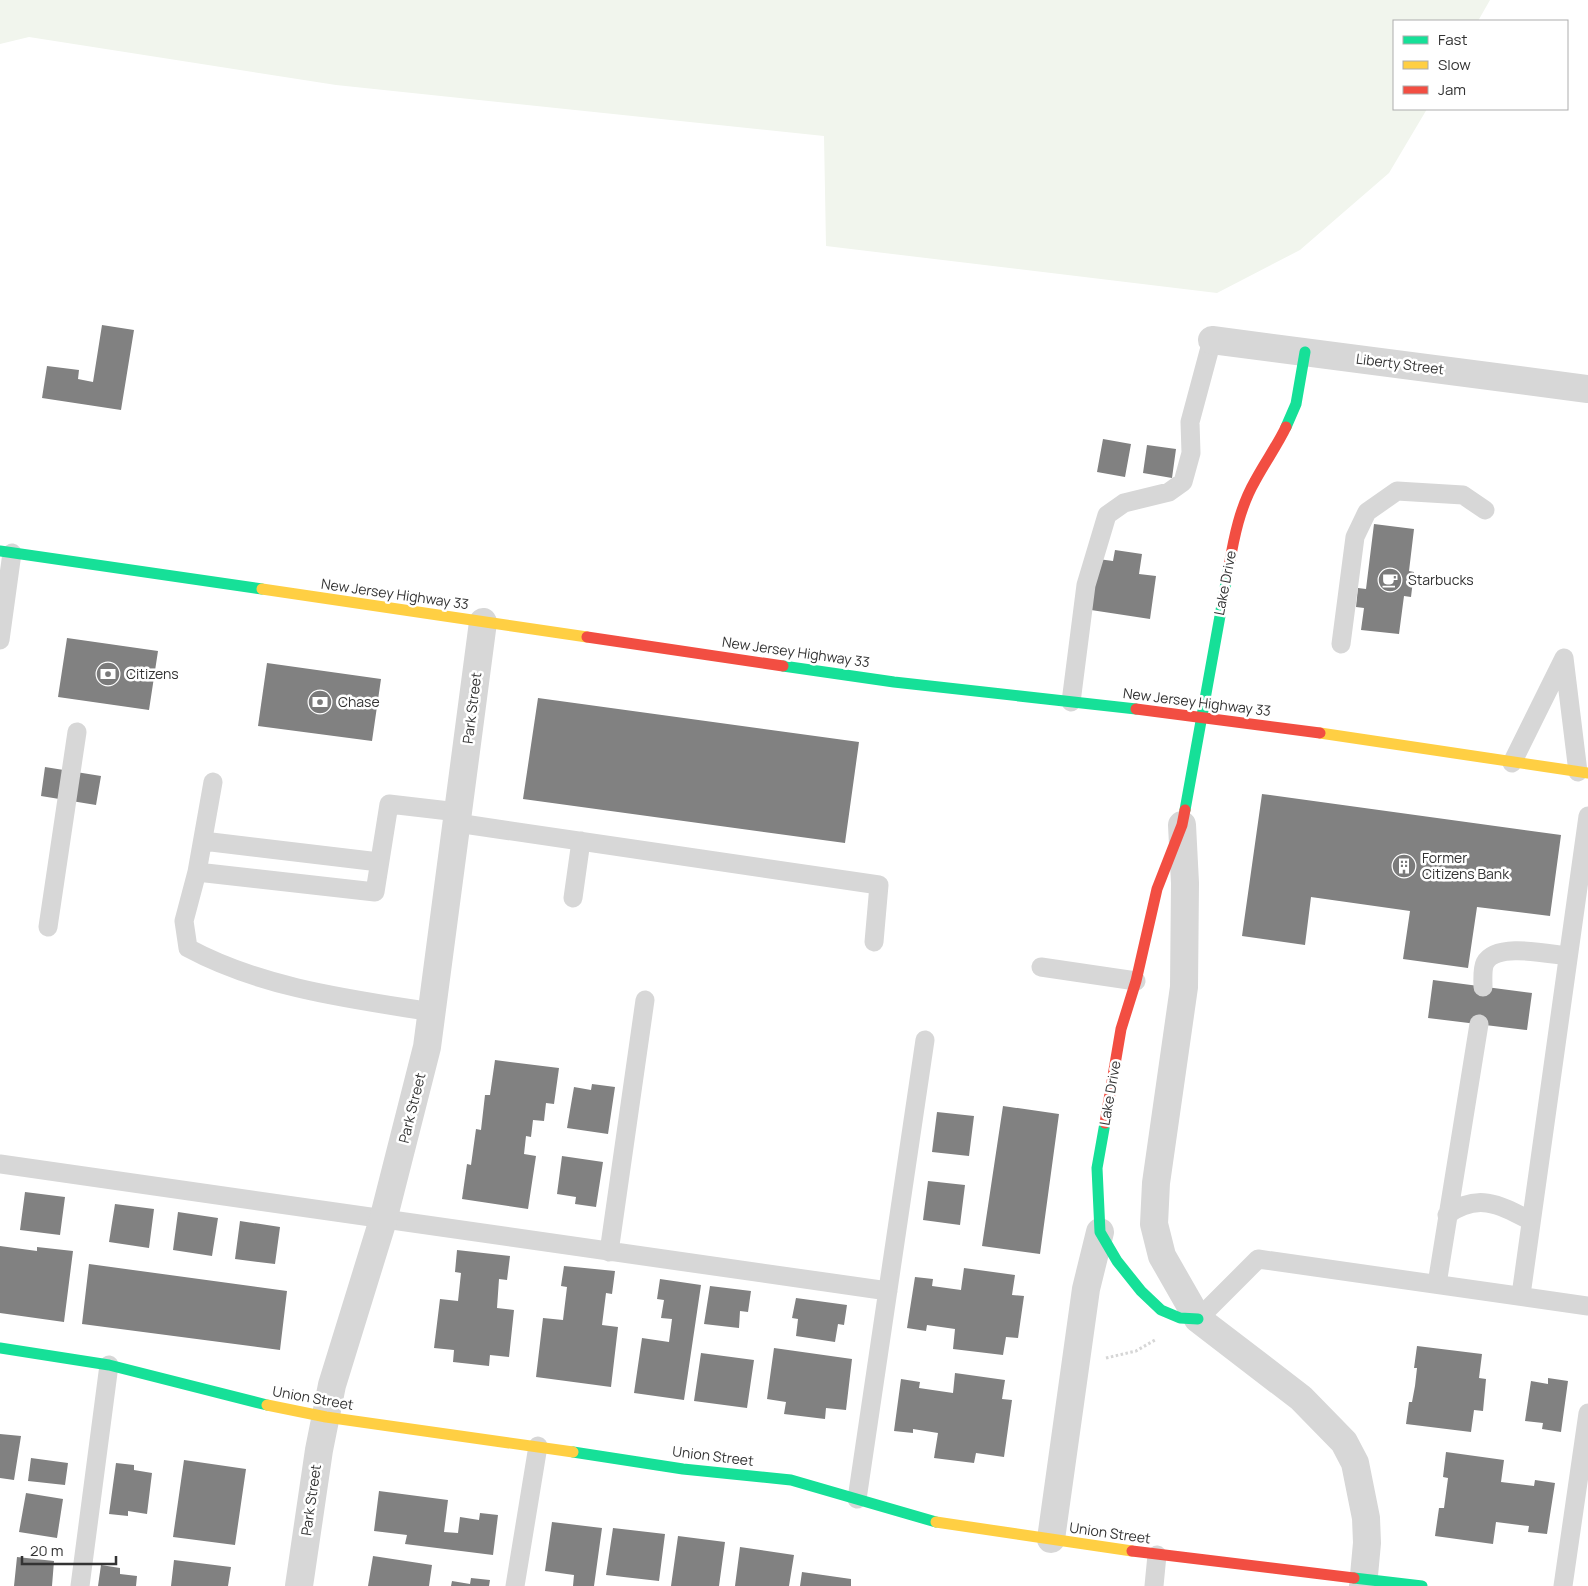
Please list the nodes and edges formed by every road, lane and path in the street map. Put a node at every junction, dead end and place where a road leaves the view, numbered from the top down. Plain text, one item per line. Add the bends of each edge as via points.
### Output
1 (1212, 340) joint
2 (1305, 352) junction
3 (1588, 389) edge
4 (1486, 510) dead end
5 (6, 552) edge
6 (484, 622) junction
7 (0, 640) edge
8 (1341, 644) dead end
9 (1071, 702) junction
10 (1201, 716) junction
11 (77, 732) dead end
12 (1512, 762) junction
13 (1583, 773) edge
14 (213, 782) dead end
15 (1588, 816) edge
16 (458, 818) junction
17 (1182, 825) junction
18 (203, 841) junction
19 (581, 841) junction
20 (379, 862) junction
21 (197, 872) junction
22 (573, 898) dead end
23 (48, 927) dead end
24 (874, 942) dead end
25 (1567, 956) junction
26 (1040, 967) dead end
27 (1136, 981) junction
28 (1483, 987) dead end
29 (645, 1000) dead end
30 (432, 1012) junction
31 (1479, 1024) dead end
32 (925, 1040) dead end
33 (0, 1164) edge
34 (1447, 1216) junction
35 (383, 1220) junction
36 (1532, 1221) junction
37 (1100, 1232) junction
38 (609, 1252) junction
39 (1437, 1284) junction
40 (888, 1291) junction
41 (1521, 1295) junction
42 (1588, 1306) edge
43 (1189, 1319) junction
44 (0, 1348) edge
45 (1077, 1356) junction
46 (109, 1365) junction
47 (1588, 1413) edge
48 (326, 1417) junction
49 (538, 1446) junction
50 (857, 1499) junction
51 (1051, 1539) junction
52 (1157, 1555) junction
53 (1363, 1583) edge
54 (80, 1586) edge
55 (299, 1586) edge
56 (514, 1586) edge
57 (1154, 1586) edge
58 (1422, 1586) edge
59 (1564, 1586) edge

1 - 2 street, Liberty Street
1 - 9 lane via 1190,422 1191,453 1183,482 1169,492 1124,503 1107,515 1086,585
2 - 3 street, Liberty Street
2 - 10 street, Lake Drive via 1296,404 1277,446 1254,482 1235,530
4 - 8 lane via 1463,495 1397,492 1367,512 1355,537
5 - 6 street, New Jersey Highway 33
5 - 7 lane
6 - 9 street, New Jersey Highway 33 via 894,682
6 - 16 street, Park Street
9 - 10 street, New Jersey Highway 33
10 - 12 street, New Jersey Highway 33
10 - 17 street, Lake Drive
11 - 23 lane
12 - 13 street, New Jersey Highway 33
12 - 13 lane via 1564,658
14 - 18 lane
15 - 25 lane
16 - 19 lane
16 - 20 lane via 389,804
16 - 30 street, Park Street
17 - 27 street, Lake Drive via 1157,889
17 - 43 street, Lake Drive via 1184,987 1156,1183 1154,1224 1162,1256
18 - 20 lane
18 - 21 lane
19 - 22 lane
19 - 24 lane via 879,885
20 - 21 lane via 375,892
21 - 30 lane via 184,920 188,948 218,964 326,995
25 - 28 lane via 1502,952 1484,964
25 - 36 lane
26 - 27 lane
27 - 37 street, Lake Drive via 1121,1029 1097,1168
29 - 38 lane
30 - 35 street, Park Street via 428,1047
31 - 34 lane
32 - 40 lane
33 - 35 lane
34 - 36 lane via 1459,1206 1472,1202 1489,1203
34 - 39 lane
35 - 38 lane
35 - 48 street, Park Street via 332,1385
36 - 41 lane
37 - 43 street, Lake Drive via 1117,1261 1141,1291 1161,1310
37 - 45 street via 1086,1289
38 - 40 lane
39 - 41 lane
39 - 43 lane via 1258,1259
40 - 50 lane
41 - 42 lane
43 - 45 path via 1136,1352 1116,1358
43 - 53 street, Lake Drive via 1302,1398 1344,1442 1355,1463 1366,1518
44 - 46 street, Union Street
45 - 51 street
46 - 48 street, Union Street
46 - 54 lane
47 - 59 lane
48 - 49 street, Union Street
48 - 55 street, Park Street
49 - 50 street, Union Street via 683,1469 791,1480
49 - 56 lane
50 - 51 street, Union Street via 944,1524
51 - 52 street, Union Street
52 - 53 street, Union Street
52 - 57 lane
53 - 58 street, Union Street

